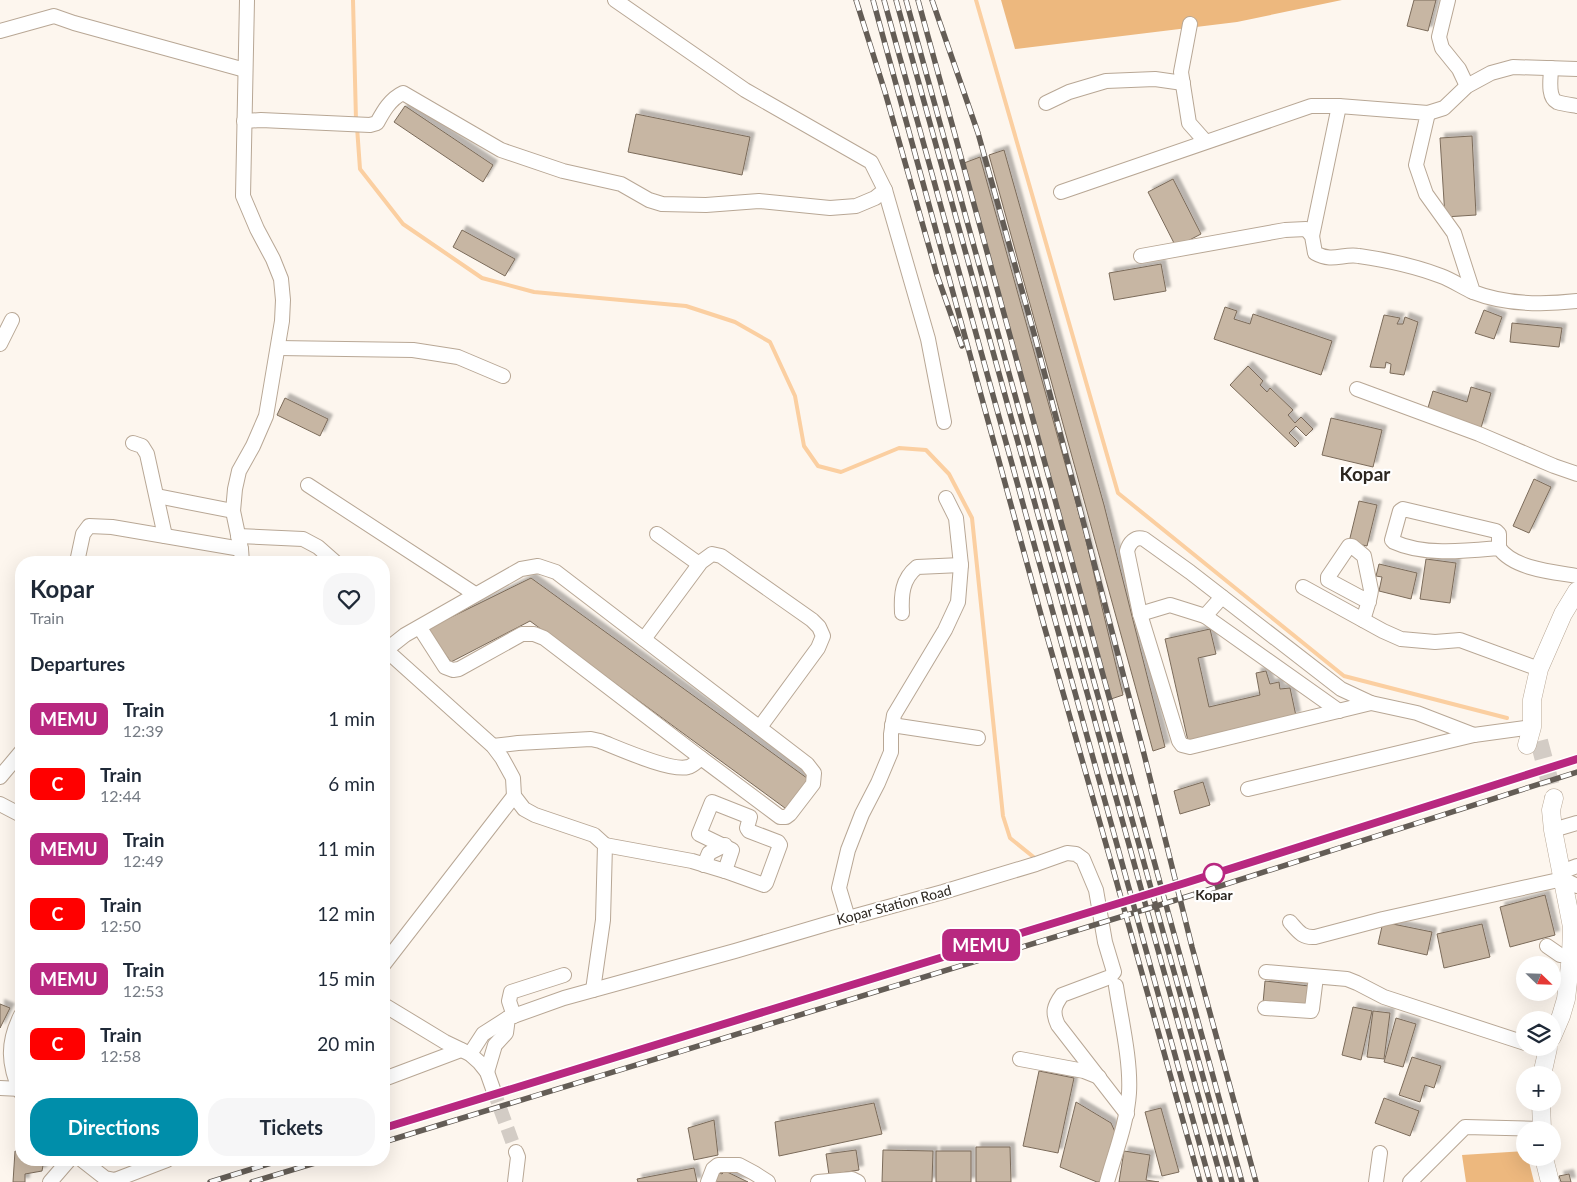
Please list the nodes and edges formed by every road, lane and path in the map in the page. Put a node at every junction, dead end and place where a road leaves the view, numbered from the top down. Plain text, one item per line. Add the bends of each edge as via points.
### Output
1 (247, 0) edge
2 (615, 0) edge
3 (1448, 0) edge
4 (1190, 24) dead end
5 (0, 31) edge
6 (1551, 68) junction
7 (1577, 69) edge
8 (245, 70) junction
9 (1183, 83) junction
10 (1467, 86) junction
11 (1046, 103) dead end
12 (1340, 106) junction
13 (1577, 106) edge
14 (1428, 113) junction
15 (244, 121) junction
16 (1205, 141) junction
17 (886, 190) junction
18 (1061, 192) dead end
19 (1312, 236) junction
20 (1141, 256) dead end
21 (1472, 292) junction
22 (1577, 301) edge
23 (12, 320) dead end
24 (0, 344) edge
25 (278, 348) junction
26 (503, 376) dead end
27 (1357, 389) dead end
28 (944, 422) dead end
29 (133, 442) dead end
30 (1577, 474) edge
31 (308, 485) dead end
32 (157, 496) junction
33 (946, 498) dead end
34 (233, 512) junction
35 (657, 534) dead end
36 (165, 536) junction
37 (1498, 548) junction
38 (240, 549) edge
39 (78, 556) edge
40 (328, 556) edge
41 (699, 564) junction
42 (961, 565) junction
43 (1577, 576) edge
44 (1332, 583) junction
45 (1303, 587) dead end
46 (1577, 591) edge
47 (475, 594) junction
48 (1222, 597) junction
49 (1324, 599) junction
50 (1369, 602) junction
51 (902, 613) dead end
52 (1140, 614) junction
53 (1205, 616) junction
54 (1363, 620) junction
55 (420, 628) junction
56 (644, 639) junction
57 (390, 645) edge
58 (390, 653) edge
59 (1539, 668) junction
60 (1371, 703) junction
61 (1339, 711) junction
62 (892, 724) junction
63 (760, 727) junction
64 (1474, 735) junction
65 (978, 738) dead end
66 (1533, 738) joint
67 (493, 746) junction
68 (701, 758) junction
69 (15, 759) edge
70 (0, 777) edge
71 (1248, 789) dead end
72 (514, 796) junction
73 (1549, 803) tunnel mouth
74 (0, 804) edge
75 (15, 812) edge
76 (1577, 823) edge
77 (1553, 830) junction
78 (605, 845) junction
79 (724, 845) junction
80 (704, 865) junction
81 (725, 871) junction
82 (1570, 876) edge
83 (848, 918) junction
84 (1290, 922) dead end
85 (1547, 946) dead end
86 (1573, 949) edge
87 (390, 956) edge
88 (1266, 972) dead end
89 (564, 975) dead end
90 (1316, 976) junction
91 (1116, 986) dead end
92 (593, 990) junction
93 (1571, 1000) edge
94 (390, 1008) edge
95 (1265, 1008) dead end
96 (1561, 1016) edge
97 (511, 1017) junction
98 (15, 1028) edge
99 (1516, 1040) edge
100 (466, 1052) junction
101 (1020, 1059) dead end
102 (486, 1072) junction
103 (15, 1076) edge
104 (390, 1077) edge
105 (1099, 1077) junction
106 (0, 1088) edge
107 (493, 1089) tunnel mouth
108 (15, 1090) edge
109 (1127, 1114) junction
110 (1516, 1129) edge
111 (516, 1152) tunnel mouth
112 (1380, 1153) dead end
113 (64, 1166) edge
114 (90, 1166) edge
115 (152, 1166) edge
116 (1546, 1166) edge
117 (50, 1182) edge
118 (515, 1182) edge
119 (708, 1182) edge
120 (768, 1182) edge
121 (818, 1182) edge
122 (858, 1182) edge
123 (1107, 1182) edge
124 (1376, 1182) edge
125 (1410, 1182) edge
126 (1550, 1182) edge

1 - 8 street
2 - 17 street via 745,90 871,162
3 - 10 street via 1438,37
4 - 9 street via 1181,72
5 - 8 street via 54,16
6 - 7 street
6 - 10 street via 1512,67 1491,73
6 - 13 street via 1553,98 1557,102
8 - 15 street
9 - 11 street via 1155,79 1106,81
9 - 16 street via 1190,123
10 - 14 street via 1444,108
12 - 14 street
12 - 16 street via 1312,106
12 - 19 street
14 - 21 street via 1416,165 1426,194 1454,233
15 - 17 street via 370,125 377,123 386,108 403,93 501,150 621,184 662,204 759,201 830,208 856,206
15 - 25 street via 243,196 281,279
16 - 18 street
17 - 28 street via 928,339
19 - 20 street via 1306,229 1285,230
19 - 21 street via 1314,253 1321,257 1356,255 1394,262 1442,277
21 - 22 street via 1505,302
23 - 24 street
25 - 26 street via 413,350 458,357
25 - 34 street via 266,416 240,471
27 - 30 street
29 - 32 street via 145,450
31 - 47 street
32 - 34 street
32 - 36 street
33 - 42 street via 956,518
34 - 38 street
35 - 41 street
36 - 38 street
36 - 39 street via 89,526 83,534
37 - 37 street via 1499,534 1496,531 1403,509 1392,540 1404,546 1432,551
37 - 43 street via 1522,564
38 - 40 street via 303,539
41 - 56 street
41 - 63 street via 712,554 721,556 819,627 822,636 818,648
42 - 51 street via 917,567 903,588
42 - 62 street via 958,602 946,630 894,715
44 - 49 street
44 - 50 street
44 - 50 street via 1328,577 1352,546 1365,557 1371,590
45 - 49 street
46 - 59 street
47 - 55 street
47 - 56 street via 522,569 538,566 556,572
48 - 52 street via 1140,538 1128,544 1126,551
48 - 53 street
48 - 60 street via 1341,689
49 - 54 street
50 - 54 street
52 - 53 street via 1170,605
52 - 61 street via 1182,745 1190,746
53 - 61 street
54 - 59 street via 1401,638 1435,642 1460,640
55 - 57 street
55 - 68 street via 445,667 453,670 522,634 544,638
56 - 63 street
58 - 67 street
59 - 66 street via 1532,700
60 - 61 street
60 - 64 street via 1417,713
62 - 65 street
62 - 83 street via 891,752 848,850 840,888
63 - 68 street via 814,773 813,784 786,817 780,817
64 - 66 street
64 - 71 street
67 - 68 street via 591,739 679,768 689,767
67 - 72 street via 513,778
69 - 70 street
72 - 78 street via 524,809 535,815 594,835
72 - 87 street
73 - 77 street
74 - 75 street
76 - 77 street
77 - 82 street
78 - 80 street
78 - 92 street via 603,920
79 - 80 street via 709,854
79 - 81 street via 732,853
79 - 81 street via 699,834 713,802 750,817 749,831 780,845 764,885
80 - 81 street
82 - 84 street via 1382,919 1315,938 1302,936
82 - 86 street
83 - 92 street, Kopar Station Road
83 - 105 street, Kopar Station Road via 1067,853 1076,854 1083,859 1096,890 1114,972 1110,977 1062,995 1053,1010 1058,1025
85 - 86 street via 1560,955
86 - 93 street
88 - 90 street
89 - 97 street via 511,992
90 - 95 street via 1310,1011
90 - 99 street via 1357,982 1384,997
91 - 109 street via 1129,1074
92 - 97 street, Kopar Station Road
93 - 96 street
94 - 100 street
97 - 100 street, Kopar Station Road via 483,1034
97 - 102 street via 506,1033 495,1045
98 - 103 street via 11,1052
100 - 102 street
100 - 104 street
101 - 105 street via 1084,1071
102 - 107 street
105 - 109 street
106 - 108 street
109 - 123 street
110 - 125 street via 1465,1128
111 - 118 street
112 - 124 street
113 - 117 street
114 - 115 street via 105,1178 116,1180
116 - 126 street
119 - 120 street via 713,1169 718,1166 739,1166
121 - 122 street via 852,1179

